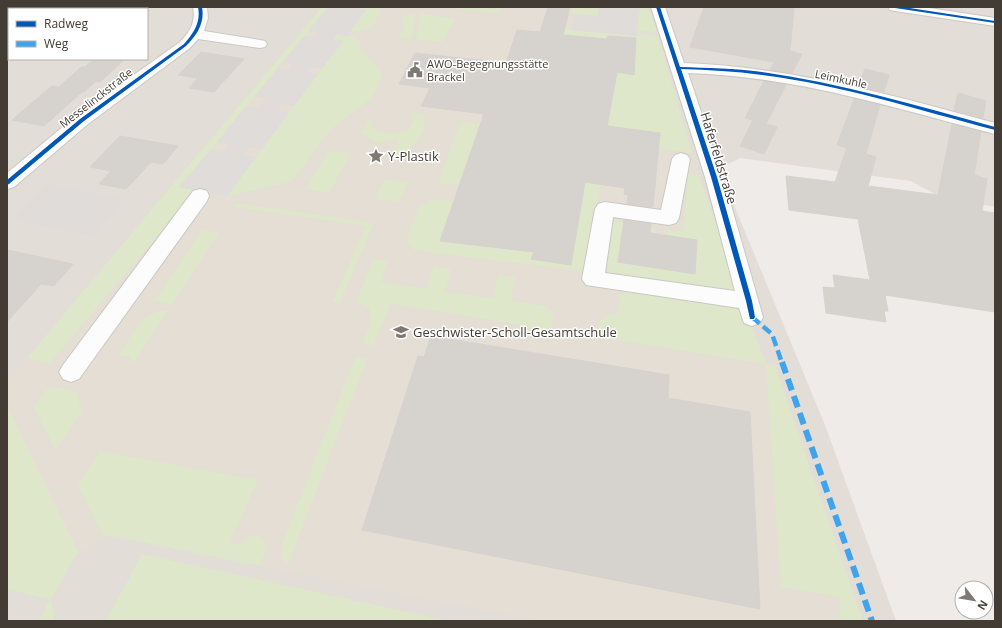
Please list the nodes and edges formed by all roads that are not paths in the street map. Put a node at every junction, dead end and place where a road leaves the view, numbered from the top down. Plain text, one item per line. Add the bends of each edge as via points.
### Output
1 (200, 7) edge
2 (658, 7) edge
3 (895, 7) edge
4 (995, 22) edge
5 (195, 34) junction
6 (260, 44) dead end
7 (679, 68) junction
8 (995, 129) edge
9 (681, 159) dead end
10 (7, 183) edge
11 (200, 196) dead end
12 (71, 372) dead end

1 - 5 street via 199,27
2 - 7 street, Haferfeldstraße
3 - 4 street
5 - 6 street
5 - 10 street, Messelinckstraße via 185,45 82,120
7 - 8 street, Leimkuhle via 765,74 806,81 866,94
7 - 9 street, Haferfeldstraße via 713,173 750,309 593,279 605,209 670,218
11 - 12 street

